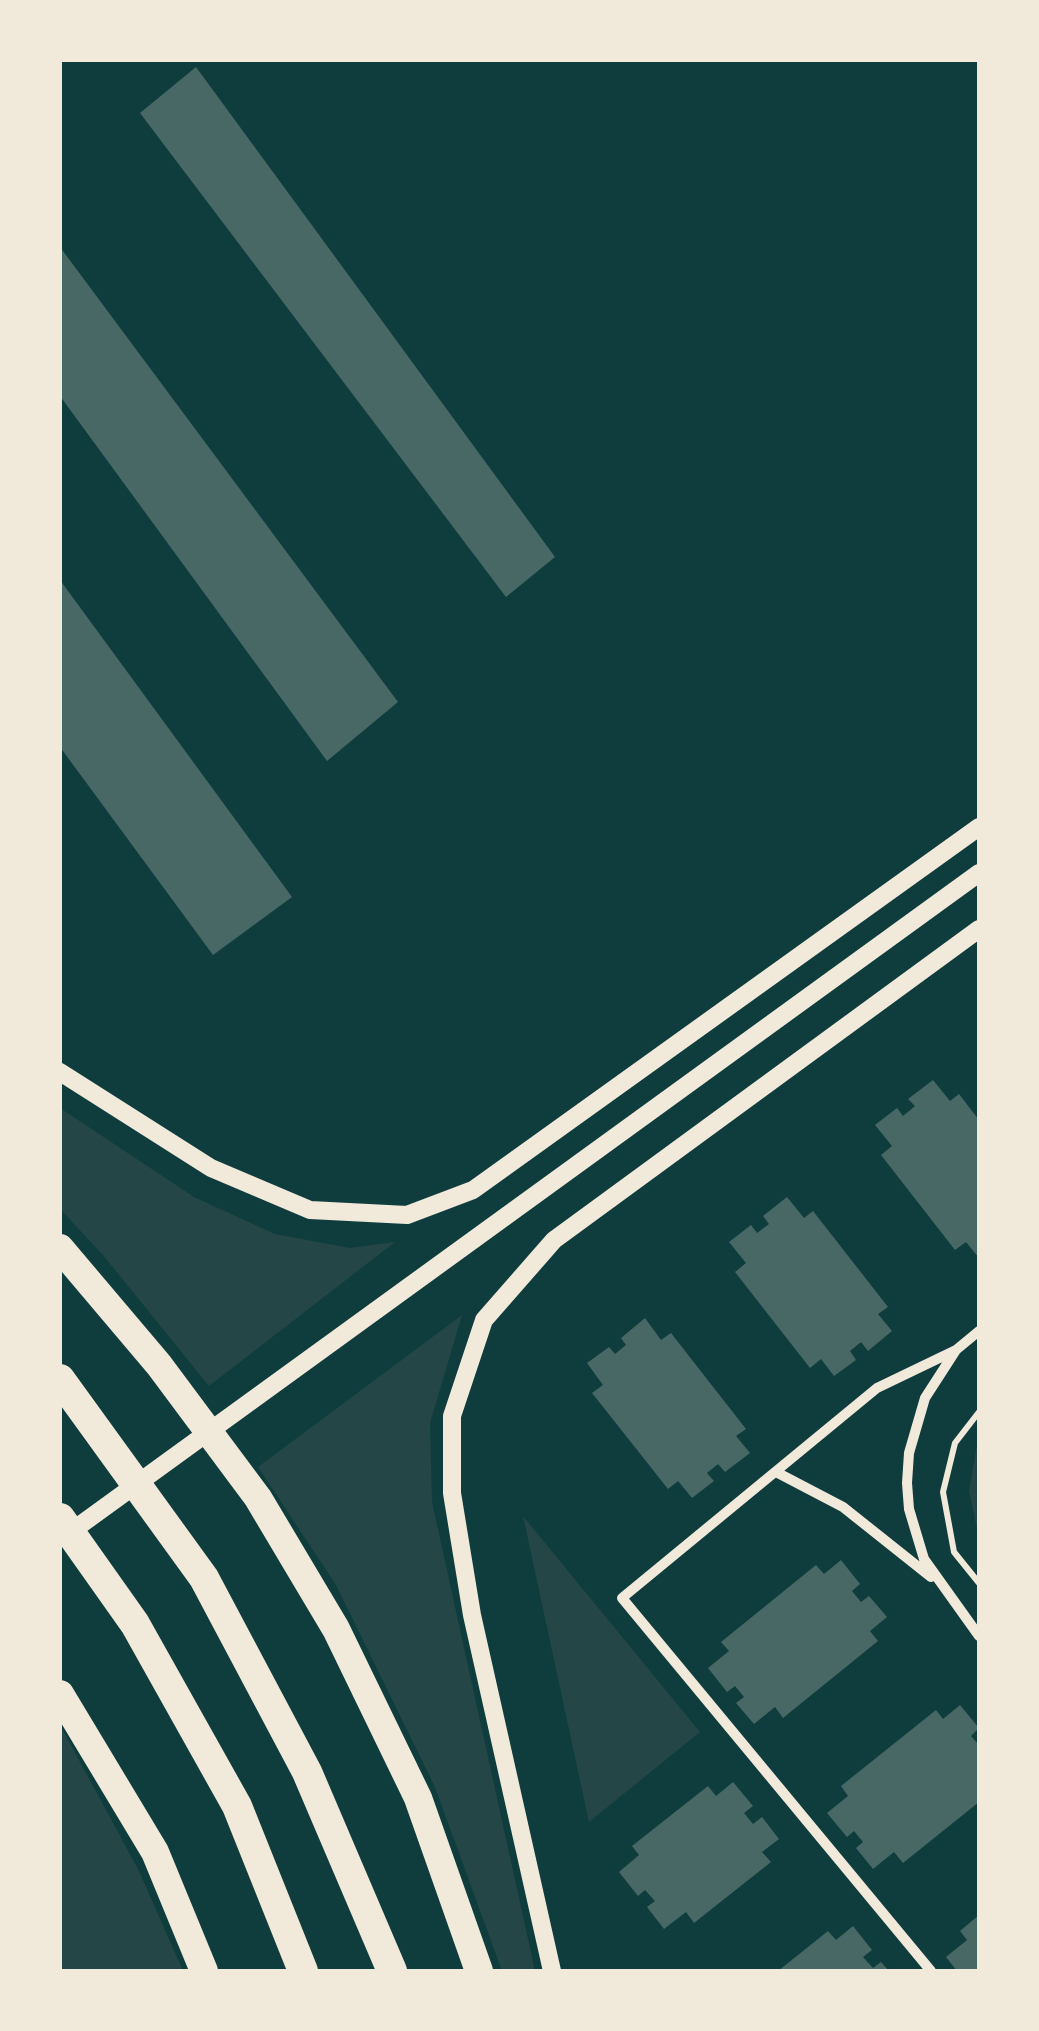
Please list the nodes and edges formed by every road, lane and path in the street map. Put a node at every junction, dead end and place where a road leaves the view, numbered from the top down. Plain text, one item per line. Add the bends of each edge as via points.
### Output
1 (979, 827) edge
2 (979, 873) edge
3 (979, 929) edge
4 (60, 1072) edge
5 (60, 1248) edge
6 (979, 1331) edge
7 (956, 1350) junction
8 (60, 1379) edge
9 (979, 1412) edge
10 (776, 1472) junction
11 (60, 1518) edge
12 (60, 1539) edge
13 (936, 1581) junction
14 (979, 1583) edge
15 (979, 1636) edge
16 (60, 1694) edge
17 (204, 1971) edge
18 (303, 1971) edge
19 (392, 1971) edge
20 (479, 1971) edge
21 (552, 1971) edge
22 (931, 1971) edge

1 - 4 street via 473,1190 406,1215 310,1210 211,1168
2 - 12 street
3 - 21 street via 554,1240 484,1320 452,1416 452,1493 472,1615
5 - 20 highway via 258,1498 336,1629 418,1798
6 - 7 street
7 - 10 street via 877,1388
7 - 13 street via 924,1398 908,1453 909,1508
8 - 19 highway via 204,1578 307,1772
9 - 14 path via 956,1442 943,1492 954,1552
10 - 13 street via 843,1507
10 - 22 street via 622,1598
11 - 18 highway via 135,1624 237,1806
13 - 15 street
16 - 17 highway via 155,1852

